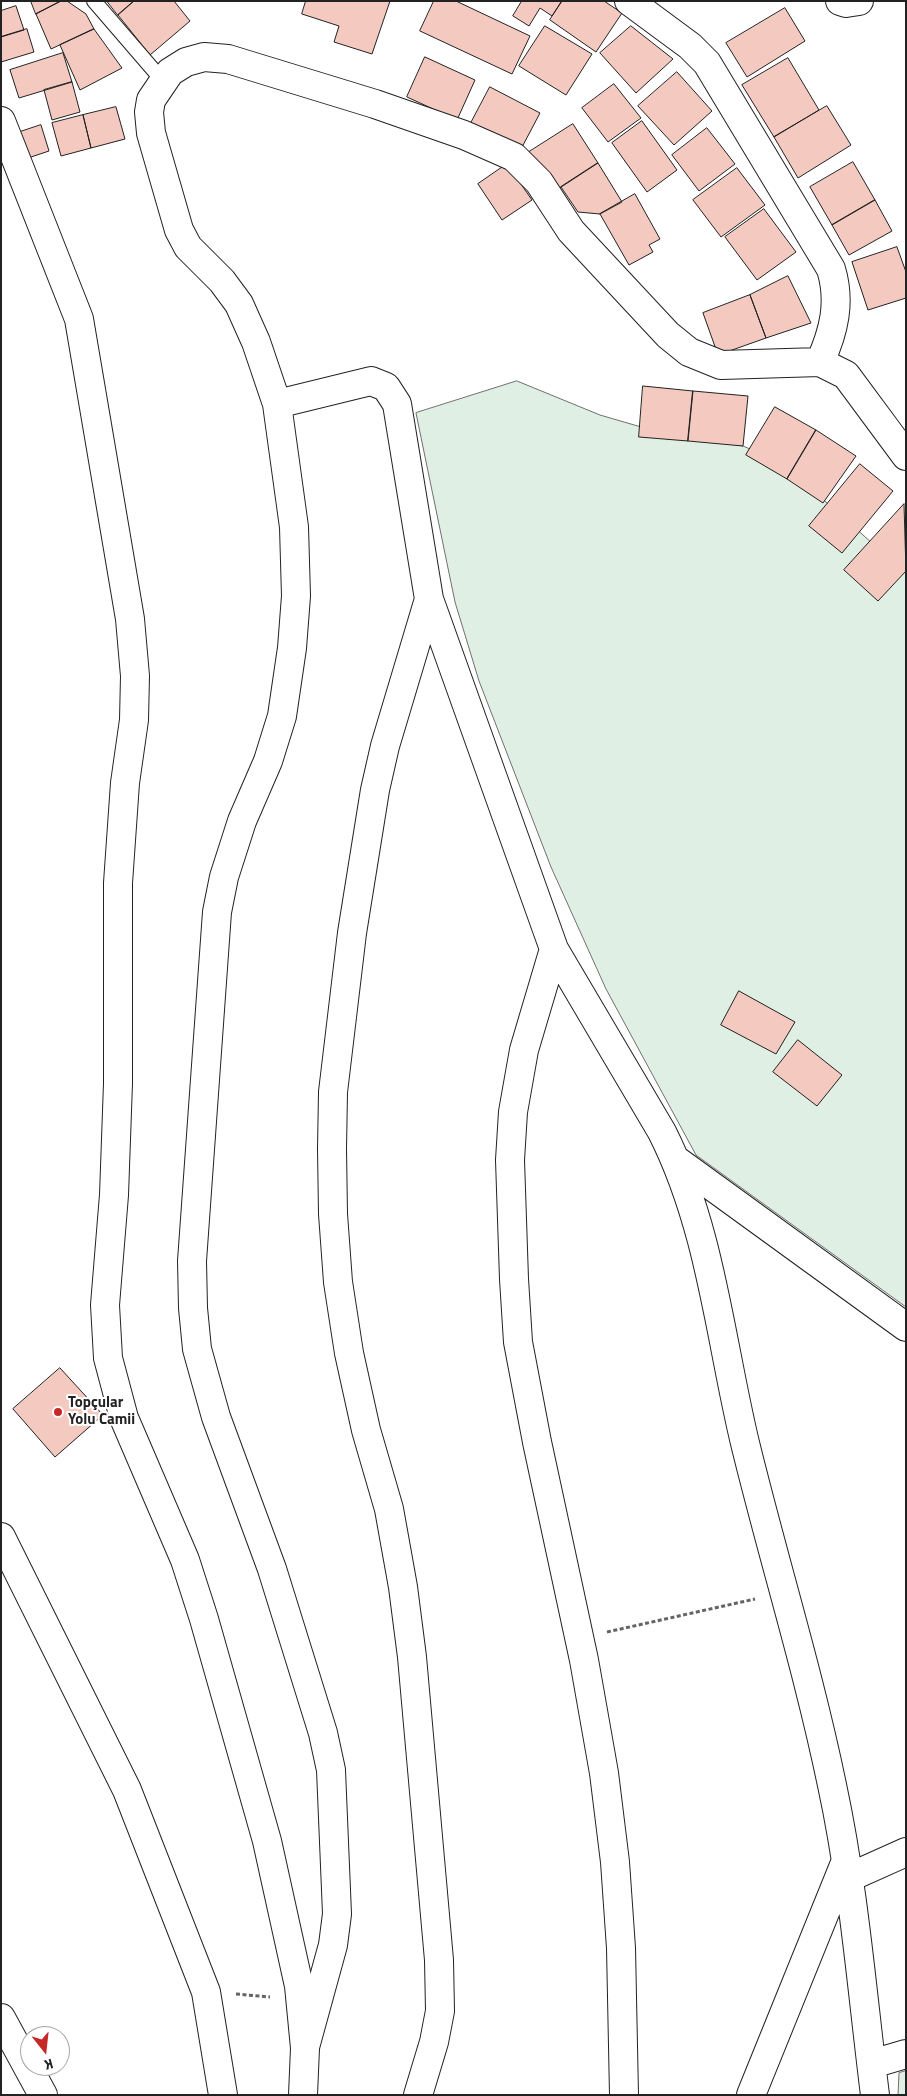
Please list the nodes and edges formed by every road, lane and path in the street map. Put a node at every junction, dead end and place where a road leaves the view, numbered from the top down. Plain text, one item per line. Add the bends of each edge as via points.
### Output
1 (94, 1) edge
2 (628, 1) edge
3 (840, 1) edge
4 (859, 1) edge
5 (163, 81) junction
6 (1, 121) edge
7 (820, 362) junction
8 (277, 404) junction
9 (906, 456) edge
10 (429, 599) junction
11 (554, 949) junction
12 (676, 1160) junction
13 (906, 1327) edge
14 (1, 1537) edge
15 (786, 1592) junction
16 (580, 1638) junction
17 (906, 1852) edge
18 (847, 1870) junction
19 (206, 1992) junction
20 (300, 2000) junction
21 (1, 2018) edge
22 (305, 2048) junction
23 (906, 2054) edge
24 (872, 2064) junction
25 (43, 2095) edge
26 (224, 2095) edge
27 (303, 2095) edge
28 (418, 2095) edge
29 (624, 2095) edge
30 (751, 2095) edge
31 (876, 2095) edge

1 - 5 lane
2 - 7 street via 690,46 708,64 831,269 837,303 834,324
3 - 4 street
5 - 7 street via 186,62 204,57 228,59 464,135 514,157 526,167 570,231 661,328 689,352 722,365
5 - 8 street via 151,100 151,133 179,230 188,247 222,281 239,304
6 - 20 street via 79,319 130,619 135,676 134,720 125,784 118,883 115,1186 104,1305 108,1358 124,1418 185,1560 204,1619 267,1841
7 - 9 street via 846,375
8 - 10 street via 371,381 386,387 397,404
8 - 22 street via 294,527 296,596 292,648 282,716 268,761 242,821 224,877 217,912 192,1261 192,1308 197,1348 216,1417 272,1569 323,1733 331,1770 337,1914 333,1945
10 - 11 street
10 - 28 street via 375,790 352,933 333,1092 332,1149 338,1282 349,1353 366,1430 389,1509 412,1657 439,1960 440,2011
11 - 12 street
11 - 16 street via 524,1050 513,1112 511,1217 518,1342
12 - 13 street
12 - 15 street via 703,1243 745,1442
14 - 19 street via 127,1790
15 - 16 path
15 - 18 street via 811,1685
16 - 29 street via 604,1773 615,1862 621,1948
17 - 18 street
18 - 24 street
18 - 30 street
19 - 20 path
19 - 26 street
20 - 22 street
21 - 25 street
22 - 27 street
23 - 24 street
24 - 31 street

